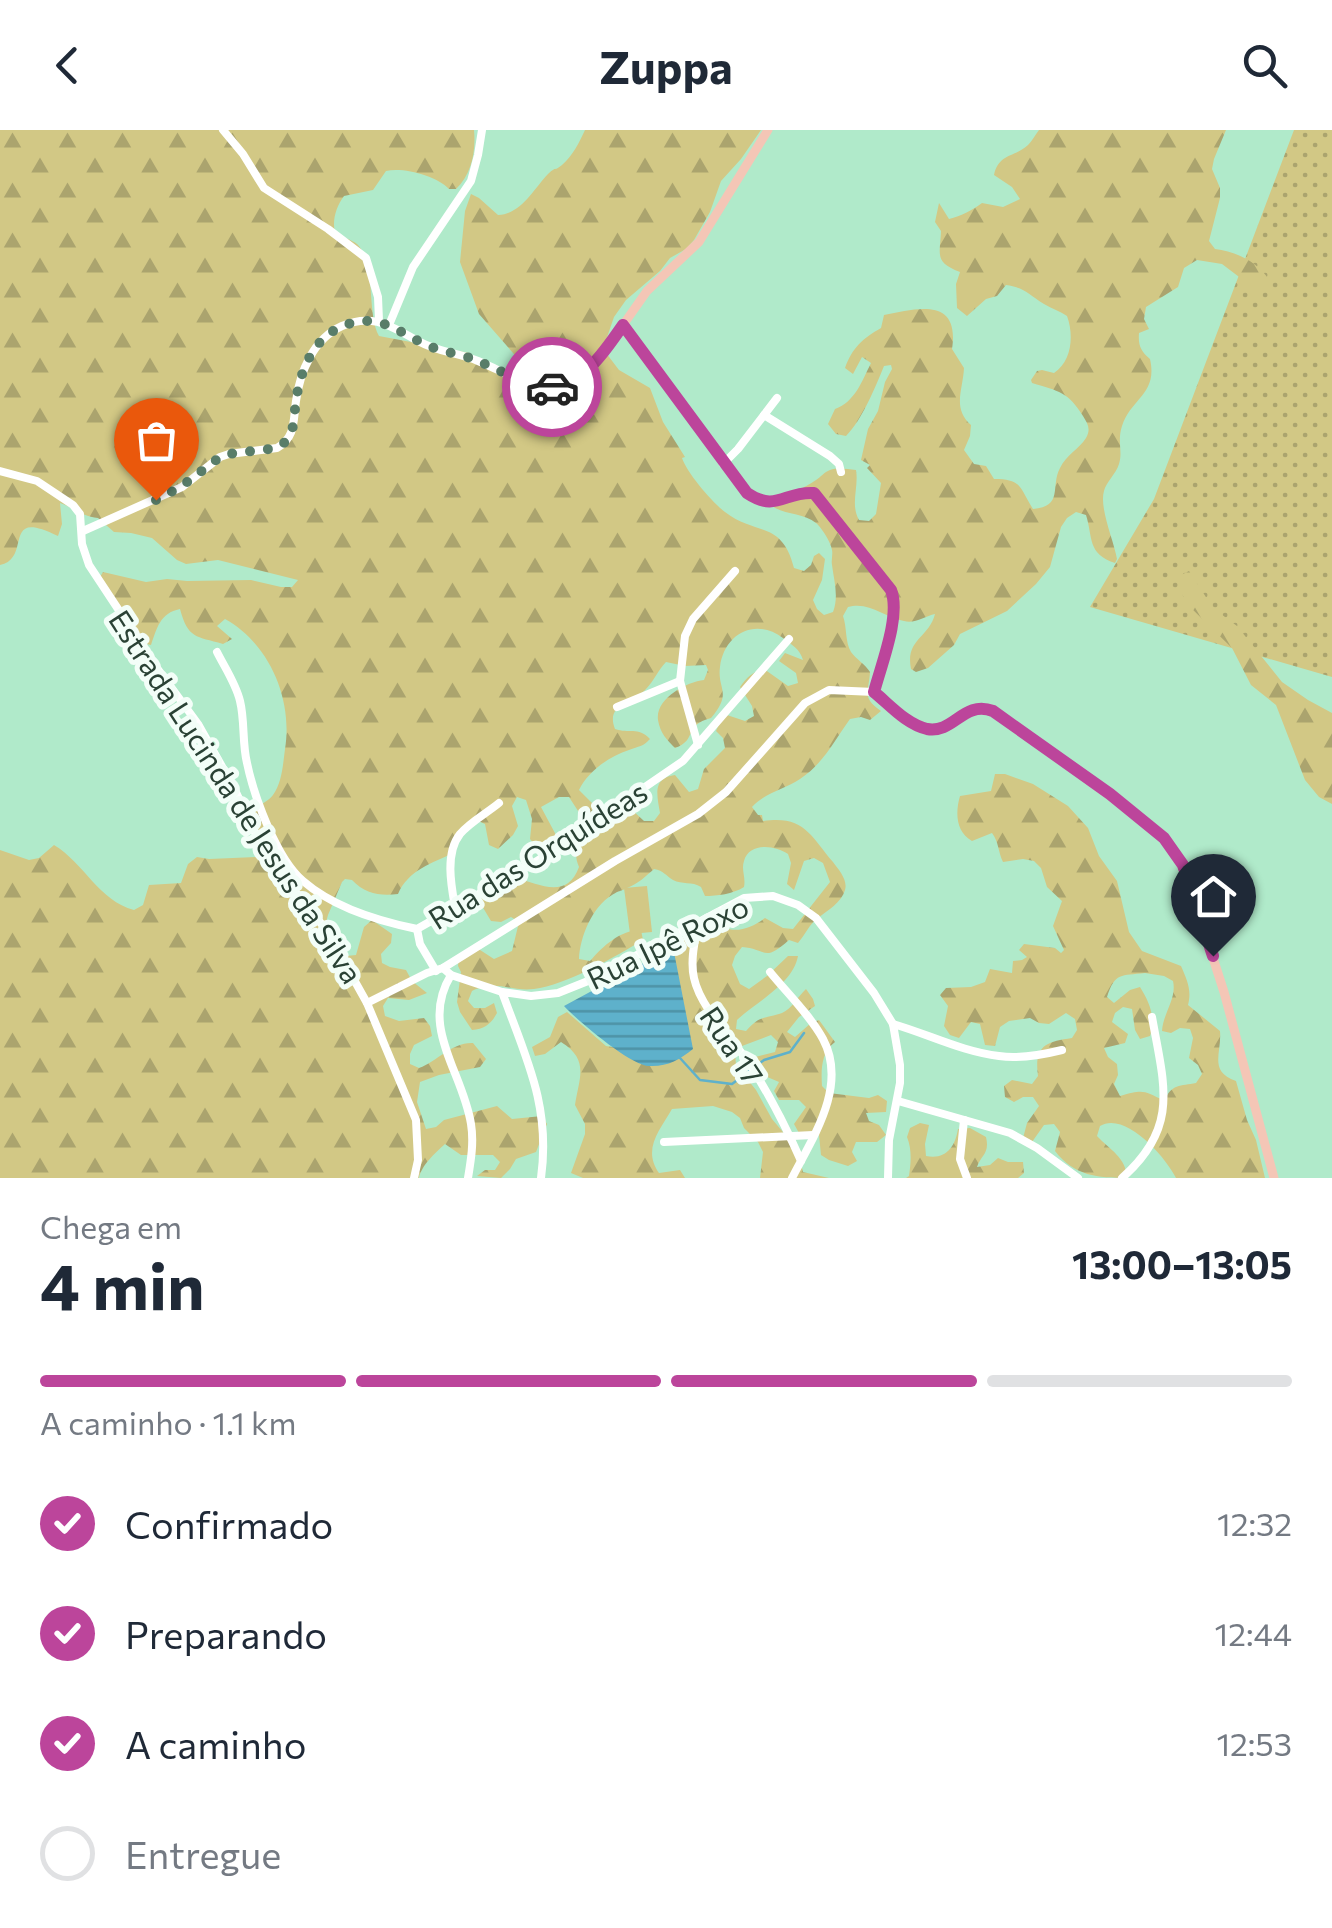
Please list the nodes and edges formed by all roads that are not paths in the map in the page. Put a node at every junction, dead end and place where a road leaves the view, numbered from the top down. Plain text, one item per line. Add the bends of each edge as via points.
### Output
1 (223, 130) edge
2 (482, 130) edge
3 (768, 130) edge
4 (384, 323) junction
5 (623, 325) junction
6 (777, 398) dead end
7 (764, 416) junction
8 (723, 464) junction
9 (0, 471) edge
10 (841, 472) dead end
11 (83, 530) junction
12 (735, 571) dead end
13 (789, 639) dead end
14 (217, 652) dead end
15 (680, 681) junction
16 (874, 692) junction
17 (617, 707) dead end
18 (698, 744) junction
19 (499, 803) dead end
20 (455, 907) junction
21 (698, 923) junction
22 (417, 929) junction
23 (439, 969) junction
24 (770, 972) dead end
25 (452, 976) junction
26 (502, 992) junction
27 (368, 1002) junction
28 (1152, 1017) dead end
29 (893, 1024) junction
30 (1062, 1050) dead end
31 (898, 1101) junction
32 (964, 1120) junction
33 (789, 1134) junction
34 (813, 1135) junction
35 (664, 1142) dead end
36 (800, 1161) junction
37 (414, 1178) edge
38 (468, 1178) edge
39 (540, 1178) edge
40 (792, 1178) edge
41 (888, 1178) edge
42 (967, 1178) edge
43 (1078, 1178) edge
44 (1122, 1178) edge
45 (1274, 1178) edge

1 - 4 street via 264,188 366,258
2 - 4 street via 471,180
3 - 5 main road via 699,242 646,291
4 - 5 street via 436,349 549,388 576,379
4 - 11 street via 341,326 316,346 283,444 220,457 182,486
5 - 8 main road
6 - 7 street
7 - 8 street
7 - 10 street via 830,456
8 - 16 main road via 761,502 814,493 891,590 894,614
9 - 11 street via 62,496 80,514
11 - 27 street, Estrada Lucinda de Jesus da Silva via 89,566 198,724 259,841 324,926
12 - 15 street via 687,629
13 - 18 street, Rua das Orquídeas
14 - 22 street, Rua das Orquídeas via 239,696 259,805 290,867 346,908
15 - 17 street
15 - 18 street
16 - 23 street via 828,690 804,703 726,792 698,814
16 - 45 main road via 902,716 934,730 973,709 993,711 1164,838 1191,885
18 - 20 street, Rua das Orquídeas via 584,830
19 - 20 street via 456,841 450,884
20 - 22 street, Rua das Orquídeas
21 - 26 street, Rua Ipê Roxo via 558,993
21 - 29 street, Rua Ipê Roxo via 757,895 798,906 816,918
21 - 33 street, Rua 17 via 692,962 701,997
22 - 23 street
23 - 25 street
23 - 27 street
24 - 34 street via 829,1051 828,1099
25 - 26 street, Rua Ipê Roxo
25 - 38 street via 439,1018 471,1123
26 - 39 street via 541,1110
27 - 37 street, Estrada Lucinda de Jesus da Silva via 416,1120
28 - 44 street via 1162,1118 1150,1149
29 - 30 street via 1000,1056
29 - 31 street
31 - 32 street
31 - 41 street
32 - 42 street via 960,1159
32 - 43 street via 1010,1133
33 - 34 street
33 - 35 street
33 - 36 street, Rua 17
34 - 36 street
36 - 40 street

